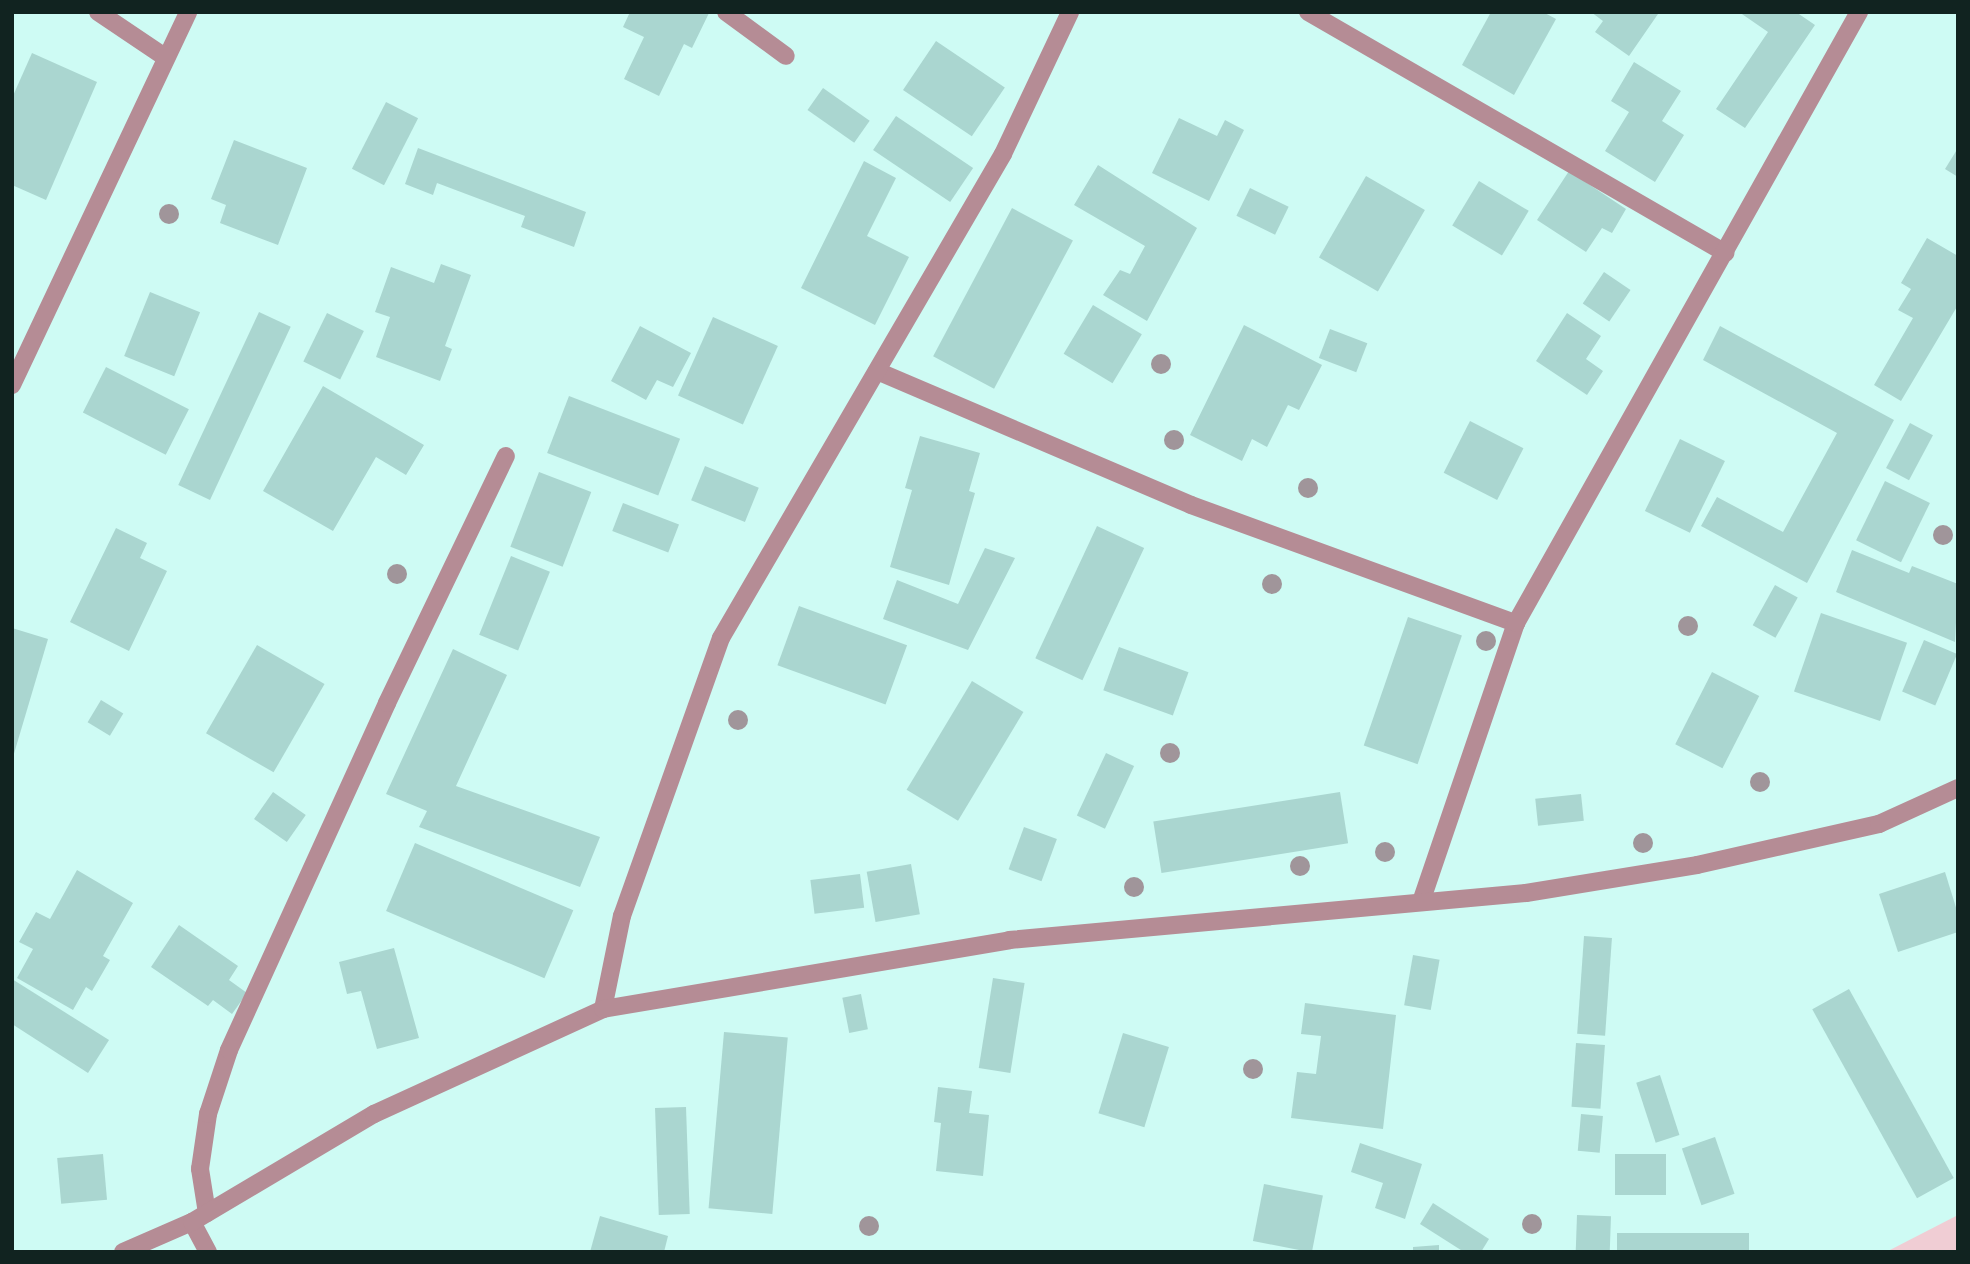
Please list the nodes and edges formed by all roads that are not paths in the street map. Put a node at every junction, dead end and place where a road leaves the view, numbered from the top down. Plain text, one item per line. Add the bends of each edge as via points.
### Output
1 (97, 12) edge
2 (188, 12) edge
3 (726, 12) edge
4 (1070, 12) edge
5 (1308, 12) edge
6 (1859, 12) edge
7 (165, 57) junction
8 (786, 57) dead end
9 (1726, 253) junction
10 (877, 371) junction
11 (12, 385) edge
12 (506, 456) dead end
13 (1516, 623) junction
14 (1958, 788) edge
15 (1422, 899) junction
16 (603, 1009) junction
17 (200, 1217) junction
18 (123, 1252) edge
19 (208, 1252) edge

1 - 7 street
2 - 7 street
3 - 8 street
4 - 10 street via 1003,154
5 - 9 street
6 - 9 street
7 - 11 street
9 - 13 street
10 - 13 street via 1191,505
10 - 16 street via 721,638 622,916
12 - 17 street via 229,1050 208,1114 200,1169
13 - 15 street
14 - 15 street via 1879,824 1697,865 1526,893
15 - 16 street via 1009,940
16 - 17 street via 374,1114
17 - 18 street
17 - 19 street

